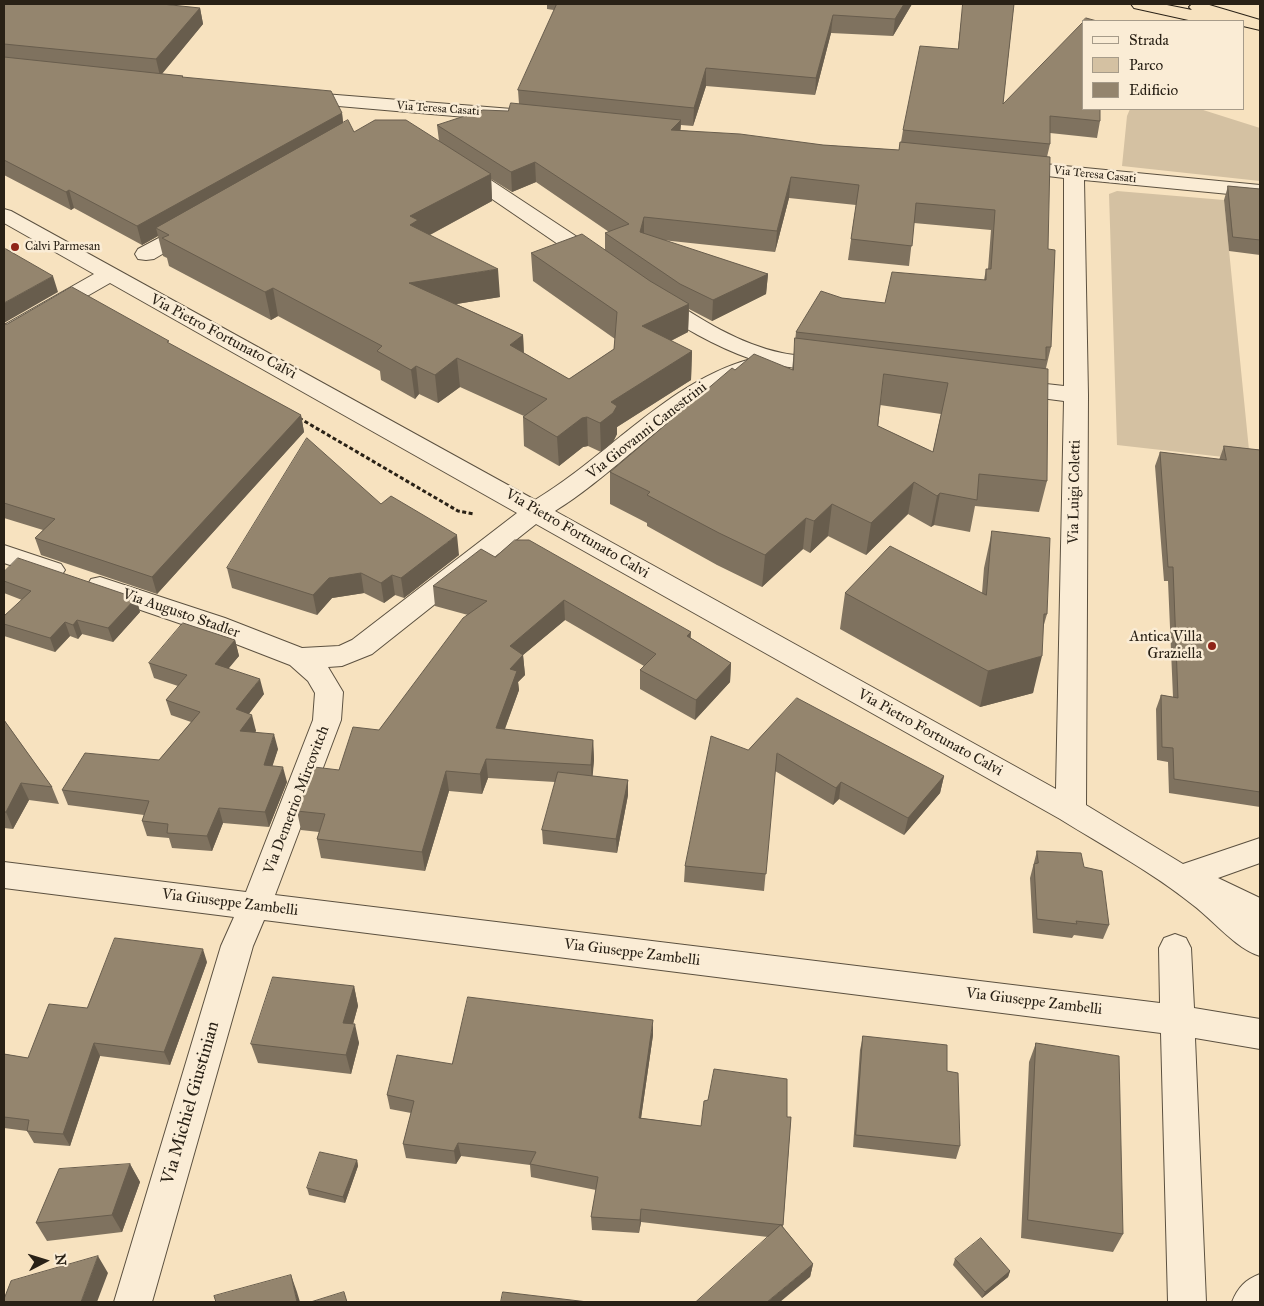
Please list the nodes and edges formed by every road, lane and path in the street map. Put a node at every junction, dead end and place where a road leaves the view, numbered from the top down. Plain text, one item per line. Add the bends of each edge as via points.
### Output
1 (1140, 4) edge
2 (1187, 4) edge
3 (1211, 20) edge
4 (1243, 20) edge
5 (1244, 20) edge
6 (1260, 25) edge
7 (1244, 28) edge
8 (1260, 33) edge
9 (279, 96) edge
10 (358, 104) junction
11 (528, 117) edge
12 (386, 122) edge
13 (441, 156) edge
14 (994, 165) edge
15 (1074, 174) junction
16 (1260, 191) edge
17 (4, 215) edge
18 (214, 215) edge
19 (146, 254) dead end
20 (615, 273) edge
21 (109, 275) junction
22 (636, 287) edge
23 (4, 334) edge
24 (793, 362) junction
25 (856, 369) edge
26 (994, 385) edge
27 (1076, 395) junction
28 (296, 416) edge
29 (536, 511) junction
30 (483, 516) dead end
31 (4, 554) edge
32 (300, 658) junction
33 (1071, 811) junction
34 (1260, 850) edge
35 (1148, 857) junction
36 (4, 875) edge
37 (1187, 876) junction
38 (254, 906) junction
39 (1260, 913) edge
40 (1260, 942) edge
41 (1175, 948) dead end
42 (1178, 1020) junction
43 (1260, 1034) edge
44 (1260, 1293) edge
45 (133, 1302) edge
46 (1187, 1302) edge
47 (1251, 1302) edge

1 - 3 highway
2 - 4 highway
5 - 6 highway
7 - 8 highway
9 - 10 street, Via Teresa Casati
10 - 11 street, Via Teresa Casati
10 - 12 street
13 - 20 street
14 - 15 street, Via Teresa Casati
15 - 16 street, Via Teresa Casati
15 - 27 street, Via Luigi Coletti
17 - 21 street, Via Pietro Fortunato Calvi
18 - 19 street
21 - 23 street
21 - 29 street, Via Pietro Fortunato Calvi
22 - 24 street via 726,339
24 - 25 street
24 - 29 street, Via Giovanni Canestrini via 750,366 707,384 572,490
26 - 27 street
27 - 33 street, Via Luigi Coletti
28 - 30 path via 458,511
29 - 32 street via 362,647 342,656
29 - 33 street, Via Pietro Fortunato Calvi
31 - 32 street, Via Augusto Stadler via 216,625
32 - 38 street, Via Demetrio Mircovitch via 318,674 329,692 327,720
33 - 35 street, Via Pietro Fortunato Calvi
34 - 37 street
35 - 37 street, Via Pietro Fortunato Calvi
35 - 40 street, Via Pietro Fortunato Calvi via 1204,895
36 - 38 street, Via Giuseppe Zambelli
37 - 39 street, Via Pietro Fortunato Calvi
38 - 42 street, Via Giuseppe Zambelli
38 - 45 street, Via Michiel Giustinian via 237,946
41 - 42 street
42 - 43 street, Via Giuseppe Zambelli
42 - 46 street
44 - 47 street

